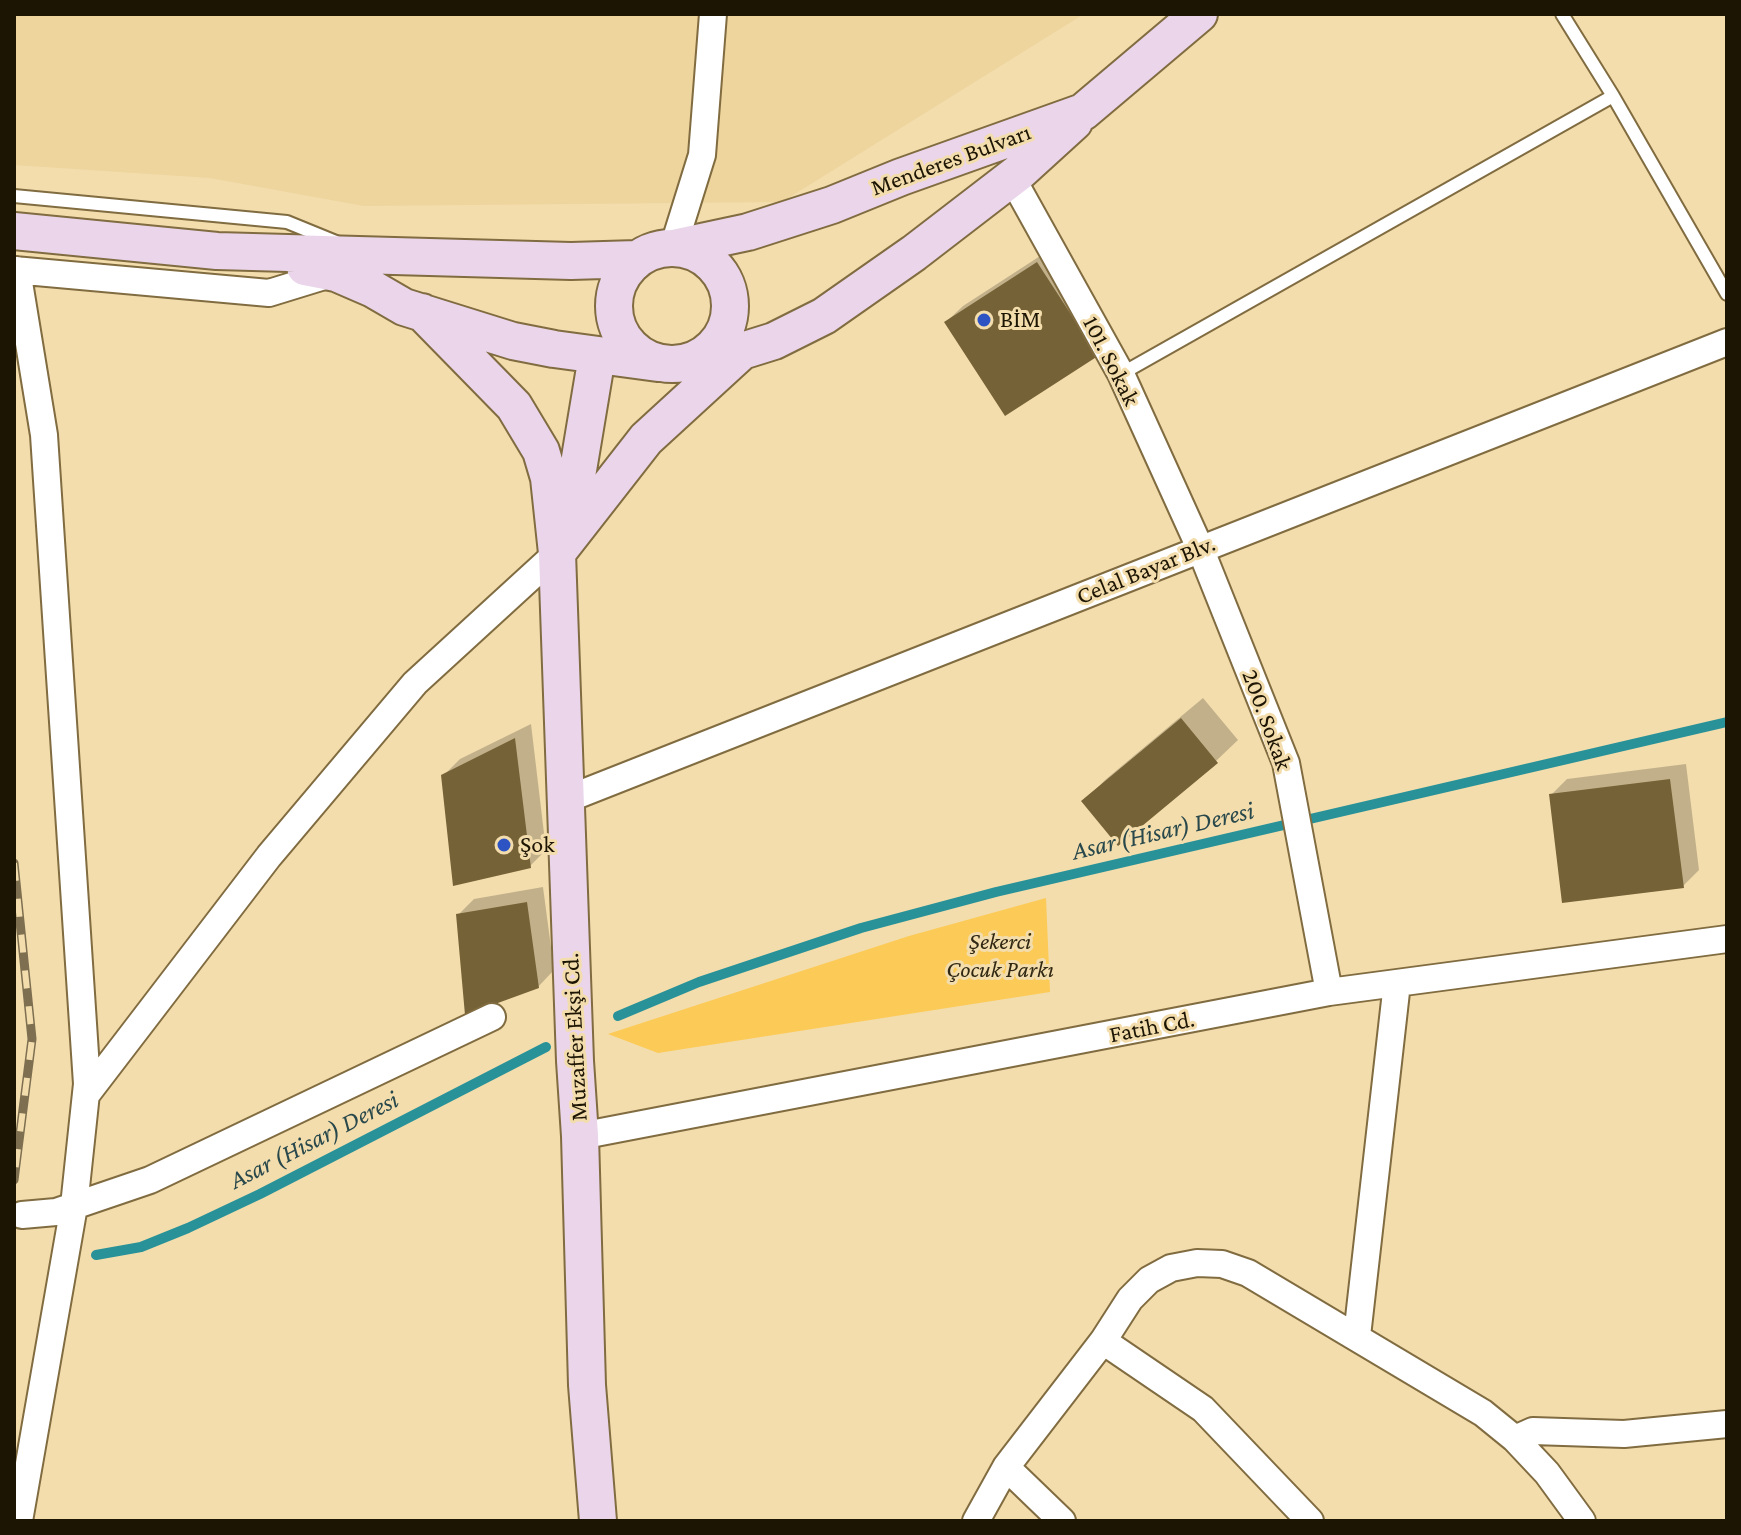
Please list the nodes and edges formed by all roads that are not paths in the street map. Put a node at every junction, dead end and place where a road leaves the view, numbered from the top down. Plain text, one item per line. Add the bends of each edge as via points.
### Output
1 (713, 14) edge
2 (1199, 14) edge
3 (1562, 14) edge
4 (1613, 96) junction
5 (1083, 112) junction
6 (1012, 178) junction
7 (14, 196) edge
8 (14, 231) edge
9 (673, 248) junction
10 (217, 251) junction
11 (369, 255) junction
12 (637, 259) junction
13 (15, 270) edge
14 (336, 273) junction
15 (1727, 294) edge
16 (422, 312) junction
17 (1727, 342) edge
18 (742, 351) junction
19 (597, 356) junction
20 (697, 359) junction
21 (658, 363) junction
22 (1121, 374) junction
23 (1200, 548) junction
24 (557, 553) junction
25 (565, 800) junction
26 (1727, 939) edge
27 (1397, 983) junction
28 (1329, 992) junction
29 (492, 1017) dead end
30 (86, 1095) junction
31 (580, 1136) junction
32 (74, 1206) junction
33 (22, 1215) dead end
34 (1357, 1336) junction
35 (1103, 1341) junction
36 (1727, 1424) edge
37 (1515, 1439) junction
38 (1006, 1467) junction
39 (19, 1521) edge
40 (598, 1521) edge
41 (976, 1521) edge
42 (1062, 1521) edge
43 (1310, 1521) edge
44 (1582, 1521) edge

1 - 9 street via 702,155
2 - 5 main road, Menderes Bulvarı
3 - 4 lane
4 - 15 lane
4 - 22 lane
5 - 6 main road
5 - 9 main road, Menderes Bulvarı via 832,205 748,232
6 - 18 main road via 824,316
6 - 22 street, 101. Sokak
7 - 11 lane via 287,222
8 - 10 main road
9 - 12 main road
9 - 20 main road via 707,259 729,292 731,312 725,331 714,348
10 - 11 main road
10 - 14 main road
11 - 12 main road
12 - 21 main road via 616,289 615,316 626,342
13 - 14 street via 269,293
13 - 30 street via 44,435
14 - 16 main road
16 - 19 main road via 513,341
16 - 24 main road via 514,406 531,432 549,478
17 - 23 street, Celal Bayar Blv.
18 - 20 main road
18 - 24 main road via 646,439
19 - 21 main road
19 - 24 main road via 578,470
20 - 21 main road via 678,365
22 - 23 street, 101. Sokak
23 - 25 street, Celal Bayar Blv.
23 - 28 street, 200. Sokak via 1286,763
24 - 25 main road, Muzaffer Ekşi Cd.
24 - 30 street via 415,683 269,856
25 - 31 main road, Muzaffer Ekşi Cd.
26 - 27 street, Fatih Cd.
27 - 28 street, Fatih Cd.
27 - 34 street
28 - 31 street, Fatih Cd.
29 - 32 street via 150,1180
30 - 32 street
31 - 40 main road, Muzaffer Ekşi Cd. via 587,1385
32 - 33 street
32 - 39 street
34 - 35 street via 1248,1273 1197,1263 1149,1280
34 - 37 street via 1483,1413
35 - 38 street
35 - 43 street via 1203,1409
36 - 37 street via 1624,1434 1533,1431
37 - 44 street
38 - 41 street
38 - 42 street

